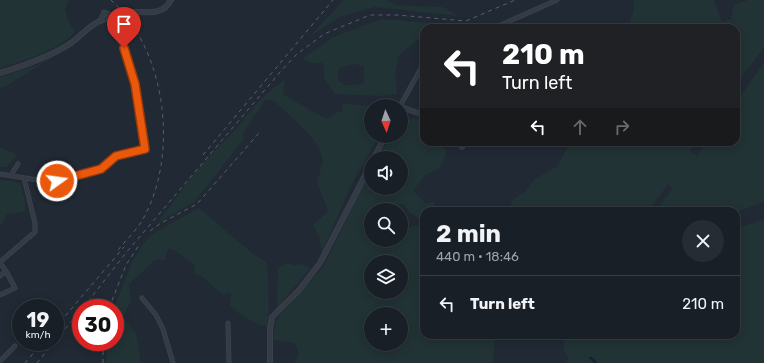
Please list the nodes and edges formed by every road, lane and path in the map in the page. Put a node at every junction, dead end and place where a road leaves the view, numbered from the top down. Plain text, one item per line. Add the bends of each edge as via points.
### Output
1 (170, 0) edge
2 (557, 0) edge
3 (503, 24) edge
4 (110, 29) dead end
5 (420, 71) edge
6 (0, 73) edge
7 (404, 99) edge
8 (408, 109) edge
9 (420, 114) edge
10 (18, 164) dead end
11 (0, 174) edge
12 (11, 175) junction
13 (24, 178) junction
14 (364, 178) edge
15 (0, 262) edge
16 (6, 271) junction
17 (0, 276) edge
18 (0, 295) edge
19 (142, 298) dead end
20 (228, 323) dead end
21 (12, 349) edge
22 (0, 361) edge
23 (173, 363) edge
24 (229, 363) edge
25 (270, 363) edge

1 - 6 street via 168,5 157,11 129,12 100,21 69,44
2 - 3 street
4 - 13 street via 124,48 135,84 145,149 116,156 101,169 57,181
5 - 7 street
8 - 9 street
10 - 12 street
11 - 12 street
12 - 13 street
13 - 15 street via 36,223 34,232
14 - 25 street via 320,263 299,290 272,317
15 - 16 street
16 - 17 street
16 - 18 street via 15,288
19 - 23 street via 156,315 163,329
20 - 24 street
21 - 22 street

